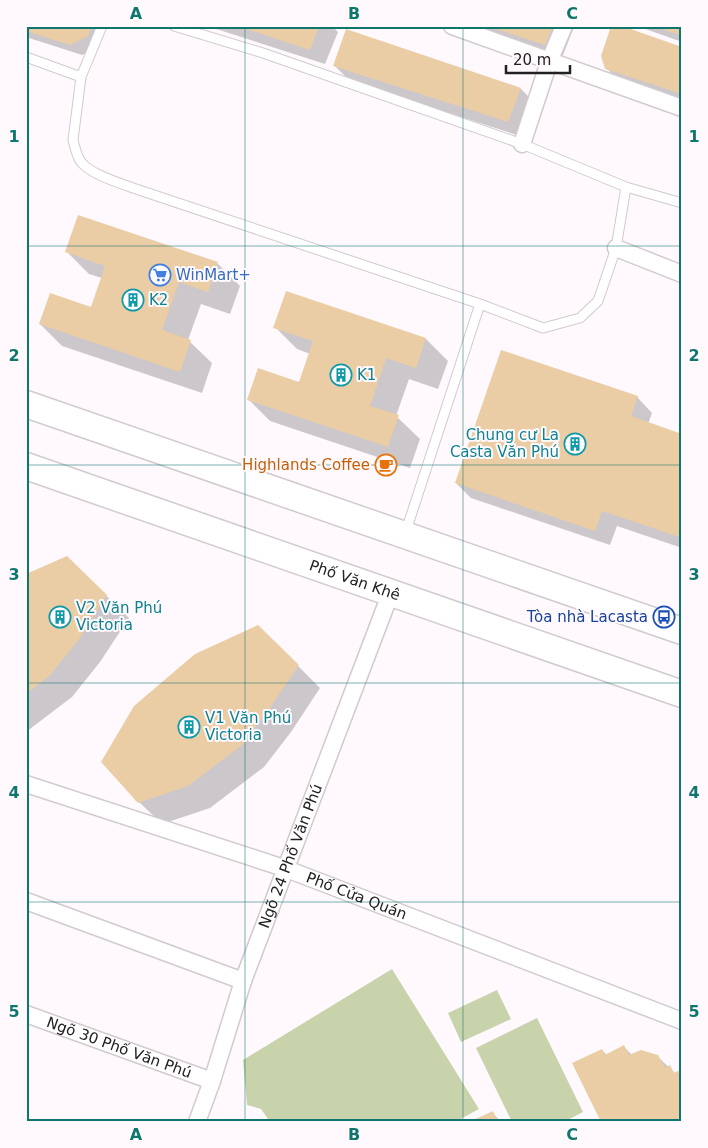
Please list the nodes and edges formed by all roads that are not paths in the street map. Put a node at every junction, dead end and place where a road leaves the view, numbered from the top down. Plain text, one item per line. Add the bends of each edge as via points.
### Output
1 (102, 26) edge
2 (174, 26) edge
3 (452, 26) edge
4 (564, 26) edge
5 (26, 57) edge
6 (549, 62) junction
7 (81, 77) junction
8 (682, 108) edge
9 (522, 144) junction
10 (626, 187) junction
11 (682, 203) edge
12 (616, 248) junction
13 (682, 274) edge
14 (480, 304) junction
15 (26, 404) edge
16 (26, 466) edge
17 (404, 535) junction
18 (391, 592) junction
19 (682, 631) edge
20 (682, 694) edge
21 (26, 784) edge
22 (284, 868) junction
23 (26, 901) edge
24 (243, 981) junction
25 (26, 1014) edge
26 (682, 1021) edge
27 (212, 1081) junction
28 (197, 1122) edge

1 - 7 lane
2 - 9 lane via 263,53
3 - 6 street
4 - 6 street
5 - 7 lane
6 - 8 street
6 - 9 street
7 - 14 lane via 73,140 81,162 93,171 139,190
9 - 10 lane
10 - 11 lane
10 - 12 lane
12 - 13 street
12 - 14 lane via 598,301 580,318 543,328
14 - 17 lane
15 - 17 main road
16 - 18 main road, Phố Văn Khê
17 - 19 main road
18 - 20 main road, Phố Văn Khê
18 - 22 street, Ngõ 24 Phố Văn Phú
21 - 22 street, Phố Cửa Quán
22 - 24 street, Ngõ 24 Phố Văn Phú
22 - 26 street, Phố Cửa Quán
23 - 24 street
24 - 27 street, Ngõ 24 Phố Văn Phú
25 - 27 street, Ngõ 30 Phố Văn Phú
27 - 28 street, Ngõ 24 Phố Văn Phú

